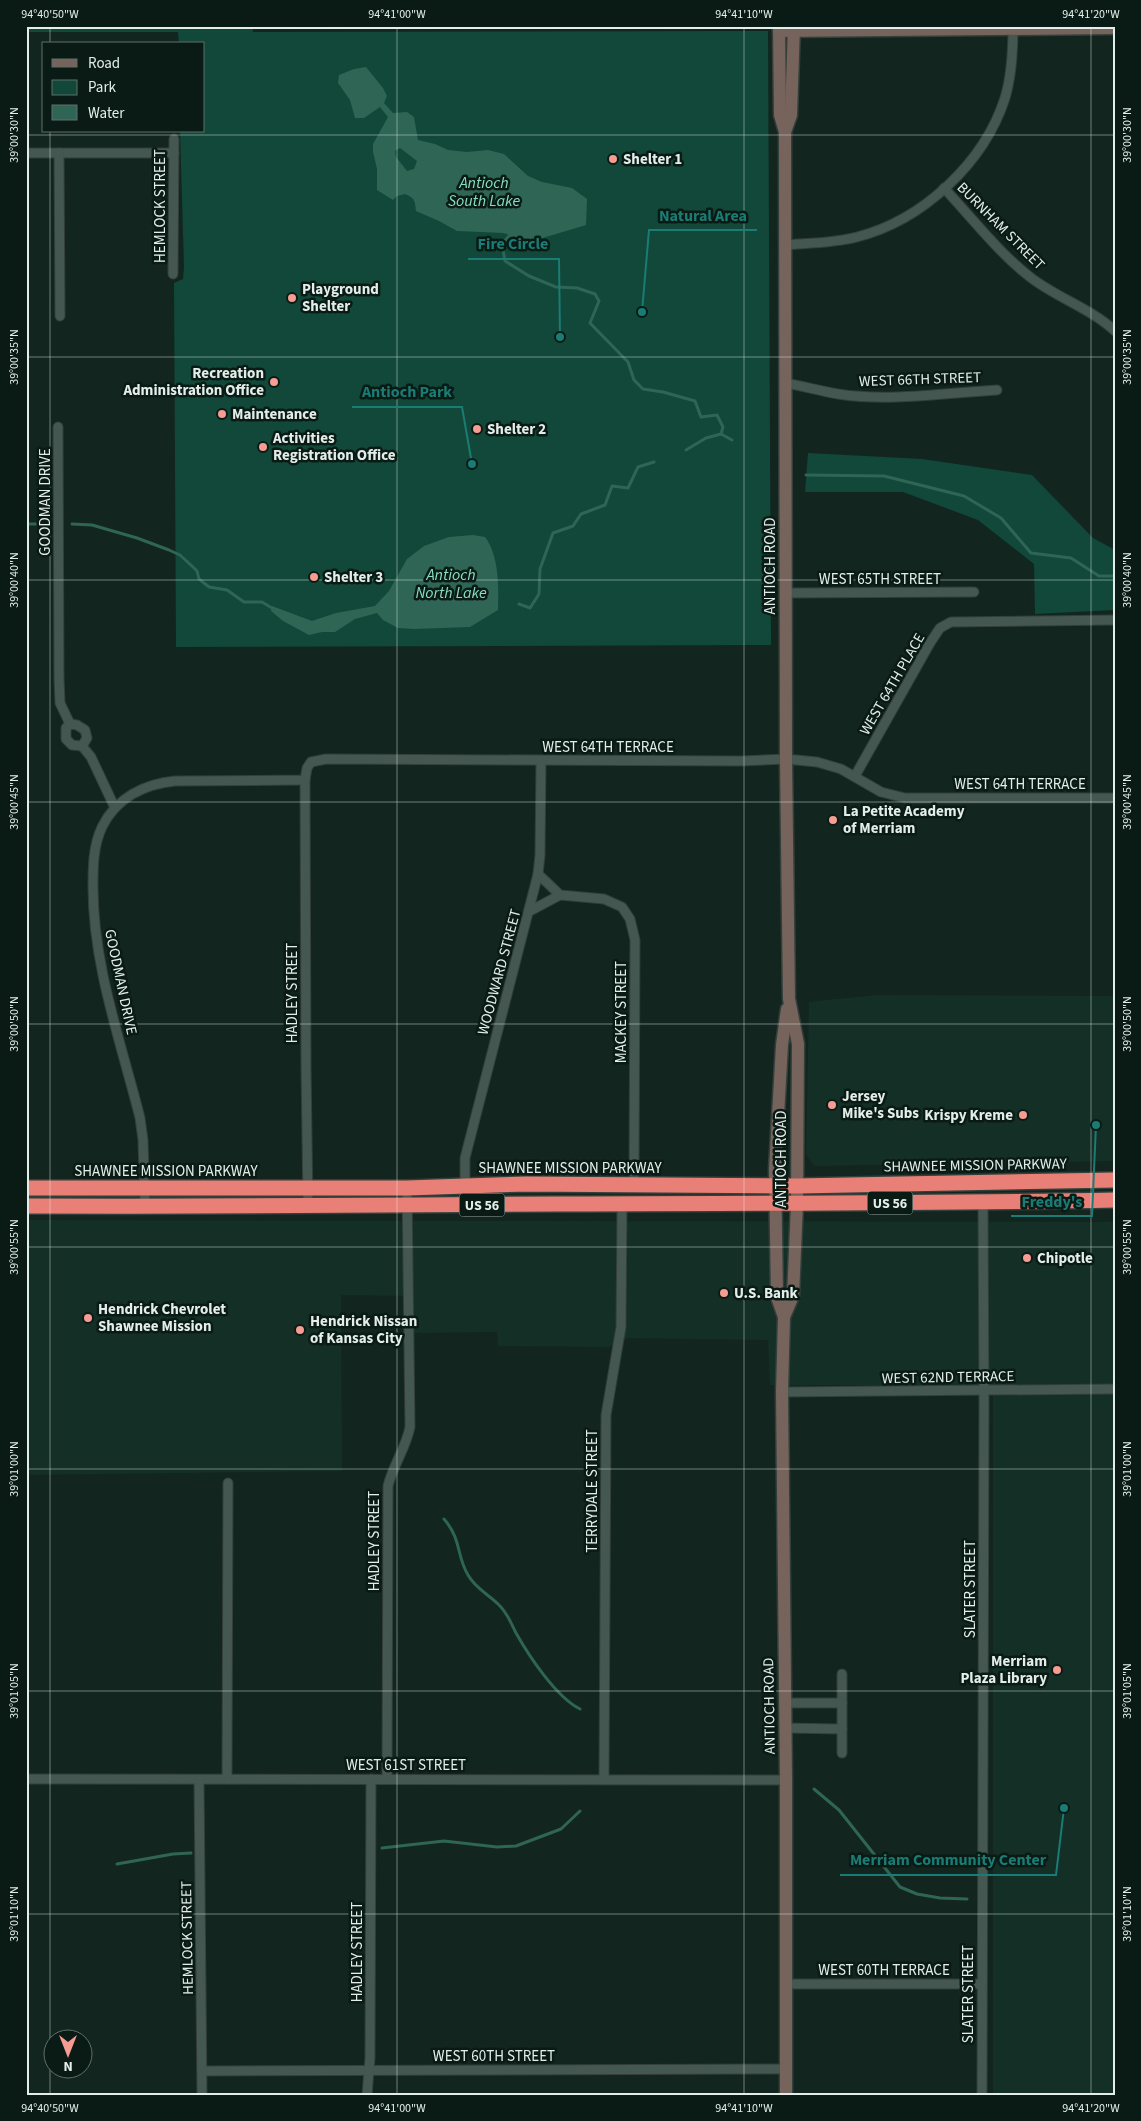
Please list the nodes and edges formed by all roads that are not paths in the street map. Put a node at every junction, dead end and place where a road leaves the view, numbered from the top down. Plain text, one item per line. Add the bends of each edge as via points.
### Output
1 (1013, 27) edge
2 (779, 28) edge
3 (794, 28) edge
4 (1115, 28) edge
5 (785, 132) junction
6 (174, 139) dead end
7 (26, 153) edge
8 (174, 153) junction
9 (59, 154) junction
10 (944, 188) junction
11 (785, 245) junction
12 (173, 274) dead end
13 (60, 316) dead end
14 (1115, 331) edge
15 (785, 382) junction
16 (997, 390) dead end
17 (58, 427) dead end
18 (974, 592) dead end
19 (787, 593) junction
20 (1115, 620) edge
21 (70, 724) junction
22 (82, 746) junction
23 (786, 759) junction
24 (541, 761) junction
25 (855, 776) junction
26 (305, 780) junction
27 (1115, 798) edge
28 (115, 808) junction
29 (538, 874) junction
30 (560, 895) junction
31 (530, 911) junction
32 (789, 999) junction
33 (1115, 1180) edge
34 (1045, 1181) junction
35 (634, 1185) junction
36 (775, 1186) junction
37 (797, 1186) junction
38 (465, 1187) junction
39 (26, 1188) edge
40 (145, 1188) junction
41 (407, 1188) junction
42 (308, 1189) junction
43 (1115, 1200) edge
44 (983, 1203) junction
45 (622, 1204) junction
46 (776, 1204) junction
47 (797, 1204) junction
48 (26, 1206) edge
49 (144, 1206) junction
50 (407, 1206) junction
51 (308, 1207) junction
52 (784, 1317) junction
53 (1115, 1389) edge
54 (984, 1390) junction
55 (782, 1392) junction
56 (228, 1483) dead end
57 (842, 1674) dead end
58 (785, 1703) junction
59 (842, 1703) junction
60 (785, 1728) junction
61 (842, 1729) junction
62 (842, 1753) dead end
63 (26, 1779) edge
64 (227, 1779) junction
65 (371, 1779) junction
66 (387, 1779) junction
67 (604, 1779) junction
68 (200, 1780) junction
69 (786, 1780) junction
70 (786, 1984) junction
71 (982, 1984) junction
72 (785, 2069) junction
73 (369, 2070) junction
74 (202, 2071) junction
75 (202, 2095) edge
76 (367, 2095) edge
77 (786, 2095) edge
78 (982, 2095) edge

1 - 3 main road
1 - 4 main road
1 - 10 street via 1010,74 998,115 976,154
2 - 3 main road
2 - 5 main road, ANTIOCH ROAD via 780,115
3 - 5 main road, ANTIOCH ROAD via 791,115
5 - 11 main road, ANTIOCH ROAD
6 - 8 street, HEMLOCK STREET
7 - 9 street
8 - 9 street
8 - 12 street, HEMLOCK STREET
9 - 13 street
10 - 11 street via 908,215 885,227 835,242
10 - 14 street, BURNHAM STREET via 1029,277
11 - 15 main road, ANTIOCH ROAD
15 - 16 street, WEST 66TH STREET via 862,396
15 - 19 main road, ANTIOCH ROAD
17 - 21 street, GOODMAN DRIVE via 60,703
18 - 19 street, WEST 65TH STREET
19 - 23 main road, ANTIOCH ROAD
20 - 25 street, WEST 64TH PLACE via 951,622 940,628
21 - 22 street, GOODMAN DRIVE via 85,730 87,738
21 - 22 street, GOODMAN DRIVE via 66,728 66,739 72,745
22 - 28 street, GOODMAN DRIVE via 91,757
23 - 24 street, WEST 64TH TERRACE
23 - 25 street, WEST 64TH TERRACE via 817,762
23 - 32 main road, ANTIOCH ROAD
24 - 26 street, WEST 64TH TERRACE via 326,759 311,762
24 - 29 street, WOODWARD STREET
25 - 27 street, WEST 64TH TERRACE via 881,792 905,798
26 - 28 street via 163,782 141,789
26 - 42 street, HADLEY STREET
28 - 40 street, GOODMAN DRIVE via 101,829 96,844 93,909 101,968 140,1118
29 - 30 street
29 - 31 street, WOODWARD STREET
30 - 31 street
30 - 35 street, MACKEY STREET via 613,902 622,907 633,928
31 - 38 street, WOODWARD STREET via 465,1158
32 - 36 main road, ANTIOCH ROAD via 782,1045
32 - 37 main road, ANTIOCH ROAD via 798,1044
33 - 34 highway, SHAWNEE MISSION PARKWAY / US 56
34 - 37 highway, SHAWNEE MISSION PARKWAY / US 56
34 - 44 highway via 990,1196
35 - 36 highway, SHAWNEE MISSION PARKWAY / US 56
35 - 38 highway, SHAWNEE MISSION PARKWAY / US 56
36 - 37 highway, SHAWNEE MISSION PARKWAY / US 56
36 - 46 main road, ANTIOCH ROAD
37 - 47 main road, ANTIOCH ROAD
38 - 41 highway, SHAWNEE MISSION PARKWAY / US 56
39 - 40 highway, SHAWNEE MISSION PARKWAY / US 56
40 - 42 highway, SHAWNEE MISSION PARKWAY / US 56
40 - 49 street, GOODMAN DRIVE
41 - 42 highway, SHAWNEE MISSION PARKWAY / US 56
41 - 50 street, HADLEY STREET
42 - 51 street, HADLEY STREET
43 - 44 highway, US 56
44 - 47 highway, US 56
44 - 54 street, SLATER STREET
45 - 46 highway, US 56
45 - 50 highway, US 56
45 - 67 street, TERRYDALE STREET via 621,1327 606,1415
46 - 47 highway, US 56
46 - 52 main road, ANTIOCH ROAD via 777,1297
47 - 52 main road, ANTIOCH ROAD via 793,1296
48 - 49 highway, US 56
49 - 51 highway, US 56
50 - 51 highway, US 56
50 - 66 street, HADLEY STREET via 410,1427 388,1486
52 - 55 main road, ANTIOCH ROAD
53 - 54 street, WEST 62ND TERRACE
54 - 55 street, WEST 62ND TERRACE
54 - 71 street, SLATER STREET
55 - 58 main road, ANTIOCH ROAD
56 - 64 street
57 - 59 street
58 - 59 street
58 - 60 main road, ANTIOCH ROAD
59 - 61 street
60 - 61 street
60 - 69 main road, ANTIOCH ROAD
61 - 62 street
63 - 68 street, WEST 61ST STREET
64 - 65 street, WEST 61ST STREET
64 - 68 street, WEST 61ST STREET
65 - 66 street, WEST 61ST STREET
65 - 73 street, HADLEY STREET
66 - 67 street, WEST 61ST STREET
67 - 69 street, WEST 61ST STREET
68 - 74 street, HEMLOCK STREET
69 - 70 main road, ANTIOCH ROAD
70 - 71 street, WEST 60TH TERRACE
70 - 72 main road, ANTIOCH ROAD
71 - 78 street, SLATER STREET
72 - 73 street, WEST 60TH STREET
72 - 77 main road, ANTIOCH ROAD
73 - 74 street, WEST 60TH STREET
73 - 76 street, HADLEY STREET
74 - 75 street, HEMLOCK STREET

